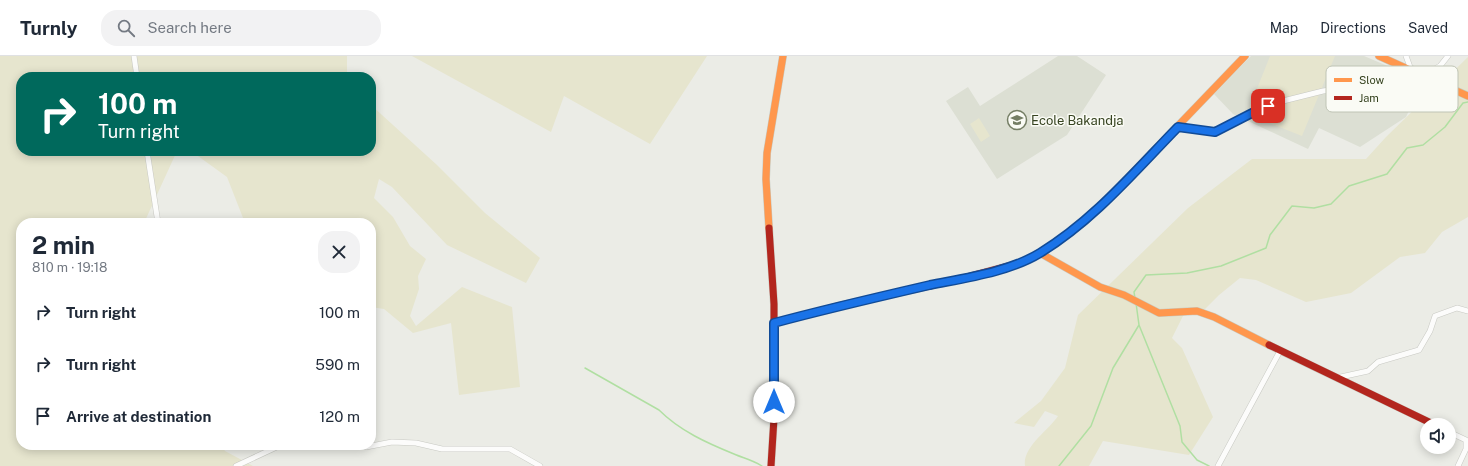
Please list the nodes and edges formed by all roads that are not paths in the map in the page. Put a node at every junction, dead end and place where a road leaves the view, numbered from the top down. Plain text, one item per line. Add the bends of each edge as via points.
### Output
1 (134, 56) edge
2 (783, 56) edge
3 (1245, 56) edge
4 (1378, 56) edge
5 (1406, 56) edge
6 (1448, 56) edge
7 (1400, 66) edge
8 (1410, 66) edge
9 (1440, 66) edge
10 (136, 72) edge
11 (1326, 91) edge
12 (1458, 92) edge
13 (1468, 96) edge
14 (1178, 127) junction
15 (147, 156) edge
16 (157, 218) edge
17 (1040, 253) junction
18 (1468, 311) edge
19 (774, 323) junction
20 (1280, 351) junction
21 (1336, 378) junction
22 (1420, 418) edge
23 (1456, 435) edge
24 (376, 445) edge
25 (270, 450) edge
26 (771, 465) edge
27 (236, 466) edge
28 (540, 466) edge
29 (1218, 466) edge
30 (1458, 466) edge

1 - 10 street
2 - 19 street via 767,153 766,179
3 - 14 street
4 - 7 street
5 - 8 street
6 - 9 street
11 - 14 street via 1283,101 1254,112 1215,132
12 - 13 street
14 - 17 street via 1083,223
15 - 16 street
17 - 19 street via 1019,264
17 - 20 street via 1100,287 1124,295 1159,313 1197,311
18 - 21 street via 1457,308 1435,316 1419,350 1378,362 1368,371
19 - 26 street via 774,418
20 - 21 street
20 - 29 street
21 - 22 street
23 - 30 street via 1466,440 1466,449
24 - 28 street via 392,442 416,443 442,450 510,449
25 - 27 street

